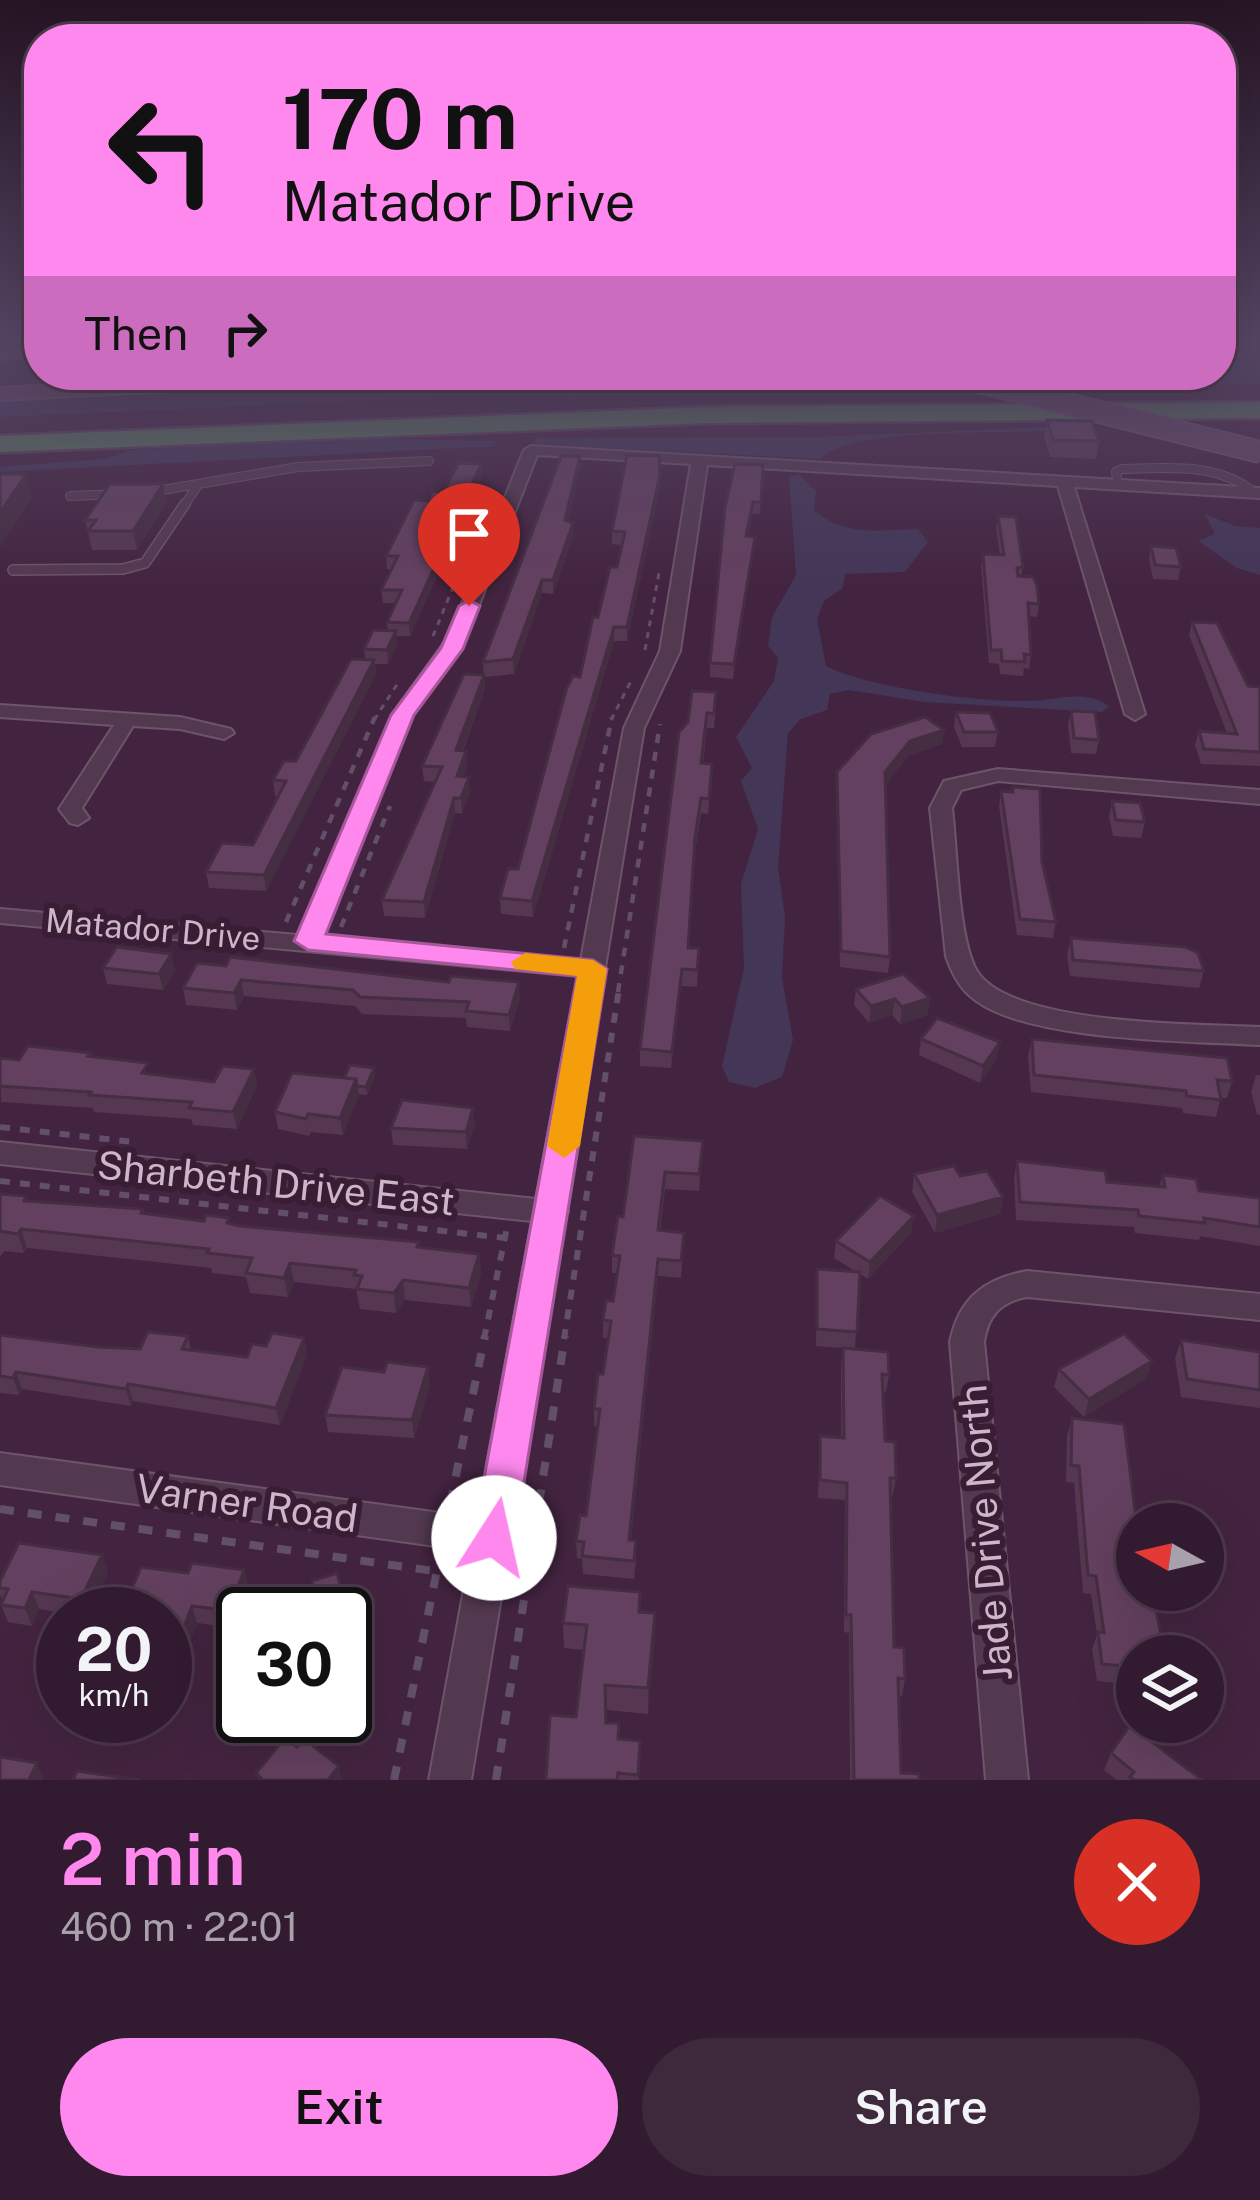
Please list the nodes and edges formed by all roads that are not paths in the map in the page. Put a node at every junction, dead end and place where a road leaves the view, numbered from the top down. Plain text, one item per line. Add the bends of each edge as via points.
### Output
1 (152, 421) edge
2 (560, 421) edge
3 (1136, 421) edge
4 (0, 427) edge
5 (0, 444) edge
6 (1260, 452) edge
7 (700, 458) junction
8 (429, 461) dead end
9 (1064, 480) junction
10 (196, 488) junction
11 (1257, 493) edge
12 (70, 496) dead end
13 (14, 570) dead end
14 (0, 711) edge
15 (1135, 714) dead end
16 (127, 720) junction
17 (224, 733) dead end
18 (1260, 797) edge
19 (78, 818) dead end
20 (0, 916) edge
21 (308, 941) junction
22 (593, 969) junction
23 (1260, 1036) edge
24 (0, 1153) edge
25 (553, 1212) junction
26 (1260, 1307) edge
27 (0, 1469) edge
28 (494, 1538) junction
29 (450, 1780) edge
30 (1007, 1780) edge

1 - 4 highway
2 - 5 highway
3 - 6 street, bridge
7 - 9 street
7 - 21 street via 531,451 458,636 403,715
7 - 22 street via 670,651 634,728
8 - 10 lane via 298,467
9 - 11 street
9 - 15 street
10 - 12 lane
10 - 13 lane via 145,563
14 - 16 street
16 - 17 street
16 - 19 street via 77,793 70,809
18 - 23 street via 998,775 962,781 946,791 941,808 963,970 993,1003 1030,1016
20 - 21 street, Matador Drive
21 - 22 street, Matador Drive
22 - 25 street
24 - 25 street, Sharbeth Drive East via 507,1223
25 - 28 street
26 - 30 street, Jade Drive North via 1028,1284 991,1293 970,1316
27 - 28 street, Varner Road
28 - 29 street

